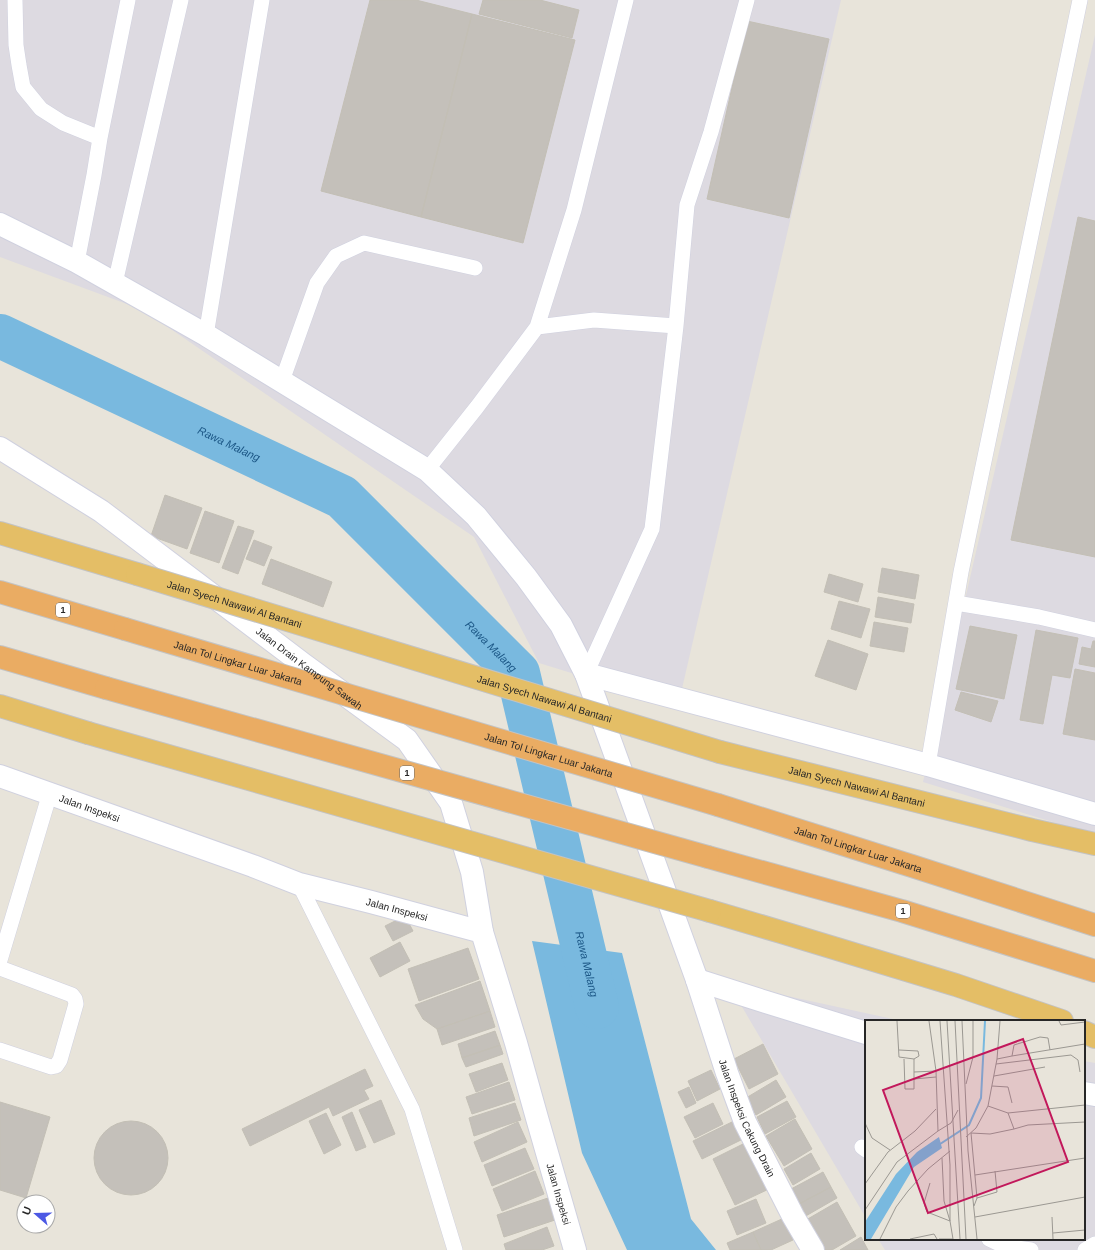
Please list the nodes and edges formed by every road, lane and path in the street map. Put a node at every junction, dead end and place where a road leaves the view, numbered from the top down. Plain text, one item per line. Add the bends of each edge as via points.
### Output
1 (15, 0) edge
2 (128, 0) edge
3 (180, 0) edge
4 (262, 0) edge
5 (626, 0) edge
6 (747, 0) edge
7 (1080, 0) edge
8 (100, 138) junction
9 (0, 224) edge
10 (77, 262) junction
11 (475, 268) dead end
12 (115, 284) junction
13 (676, 326) junction
14 (537, 327) junction
15 (206, 335) junction
16 (282, 381) junction
17 (0, 448) edge
18 (427, 470) junction
19 (0, 533) edge
20 (0, 592) edge
21 (956, 603) junction
22 (1095, 630) edge
23 (0, 657) edge
24 (586, 674) junction
25 (0, 706) edge
26 (928, 765) junction
27 (1, 781) edge
28 (50, 793) junction
29 (1095, 814) edge
30 (1095, 844) edge
31 (299, 884) junction
32 (1095, 925) edge
33 (482, 932) junction
34 (0, 960) edge
35 (0, 968) edge
36 (1095, 971) edge
37 (697, 980) junction
38 (1059, 1020) edge
39 (1085, 1032) edge
40 (865, 1033) edge
41 (1095, 1037) edge
42 (0, 1050) edge
43 (1085, 1093) edge
44 (1095, 1095) edge
45 (991, 1240) edge
46 (1095, 1244) edge
47 (455, 1250) edge
48 (575, 1250) edge
49 (813, 1250) edge
50 (1031, 1250) edge
51 (1085, 1250) edge

1 - 8 lane via 16,45 23,87 42,109 63,123
2 - 8 lane
3 - 12 lane
4 - 15 lane
5 - 14 lane via 574,210
6 - 13 lane via 711,132 687,205
7 - 21 lane
8 - 10 lane
9 - 10 street, Jalan Inspeksi Cakung Drain
10 - 12 street, Jalan Inspeksi Cakung Drain
11 - 16 lane via 364,243 336,256 317,283
12 - 15 street, Jalan Inspeksi Cakung Drain
13 - 14 lane via 594,320
13 - 24 lane via 652,529
14 - 18 lane
15 - 16 street, Jalan Inspeksi Cakung Drain
16 - 18 street, Jalan Inspeksi Cakung Drain
17 - 33 street, Jalan Drain Kampung Sawah via 101,510 407,740 451,803 472,872
18 - 24 street, Jalan Inspeksi Cakung Drain via 476,516 526,577 561,625
19 - 30 highway, Jalan Syech Nawawi Al Bantani, bridge via 720,752
20 - 32 highway, Jalan Tol Lingkar Luar Jakarta / 1, bridge via 718,805
21 - 22 lane
21 - 26 lane
23 - 36 highway, 1, bridge via 902,911
24 - 26 street
24 - 37 street, Jalan Inspeksi Cakung Drain
25 - 38 highway, bridge via 781,932 956,985
26 - 29 street
27 - 28 street, Jalan Inspeksi
28 - 31 street, Jalan Inspeksi
28 - 34 lane
31 - 33 street, Jalan Inspeksi
31 - 47 lane via 412,1109
33 - 48 street, Jalan Inspeksi
35 - 42 lane via 72,995 76,1004 56,1066 51,1067
37 - 40 street
37 - 49 street, Jalan Inspeksi Cakung Drain via 744,1122
39 - 41 highway
43 - 44 street
45 - 50 lane via 1004,1246
46 - 51 lane

